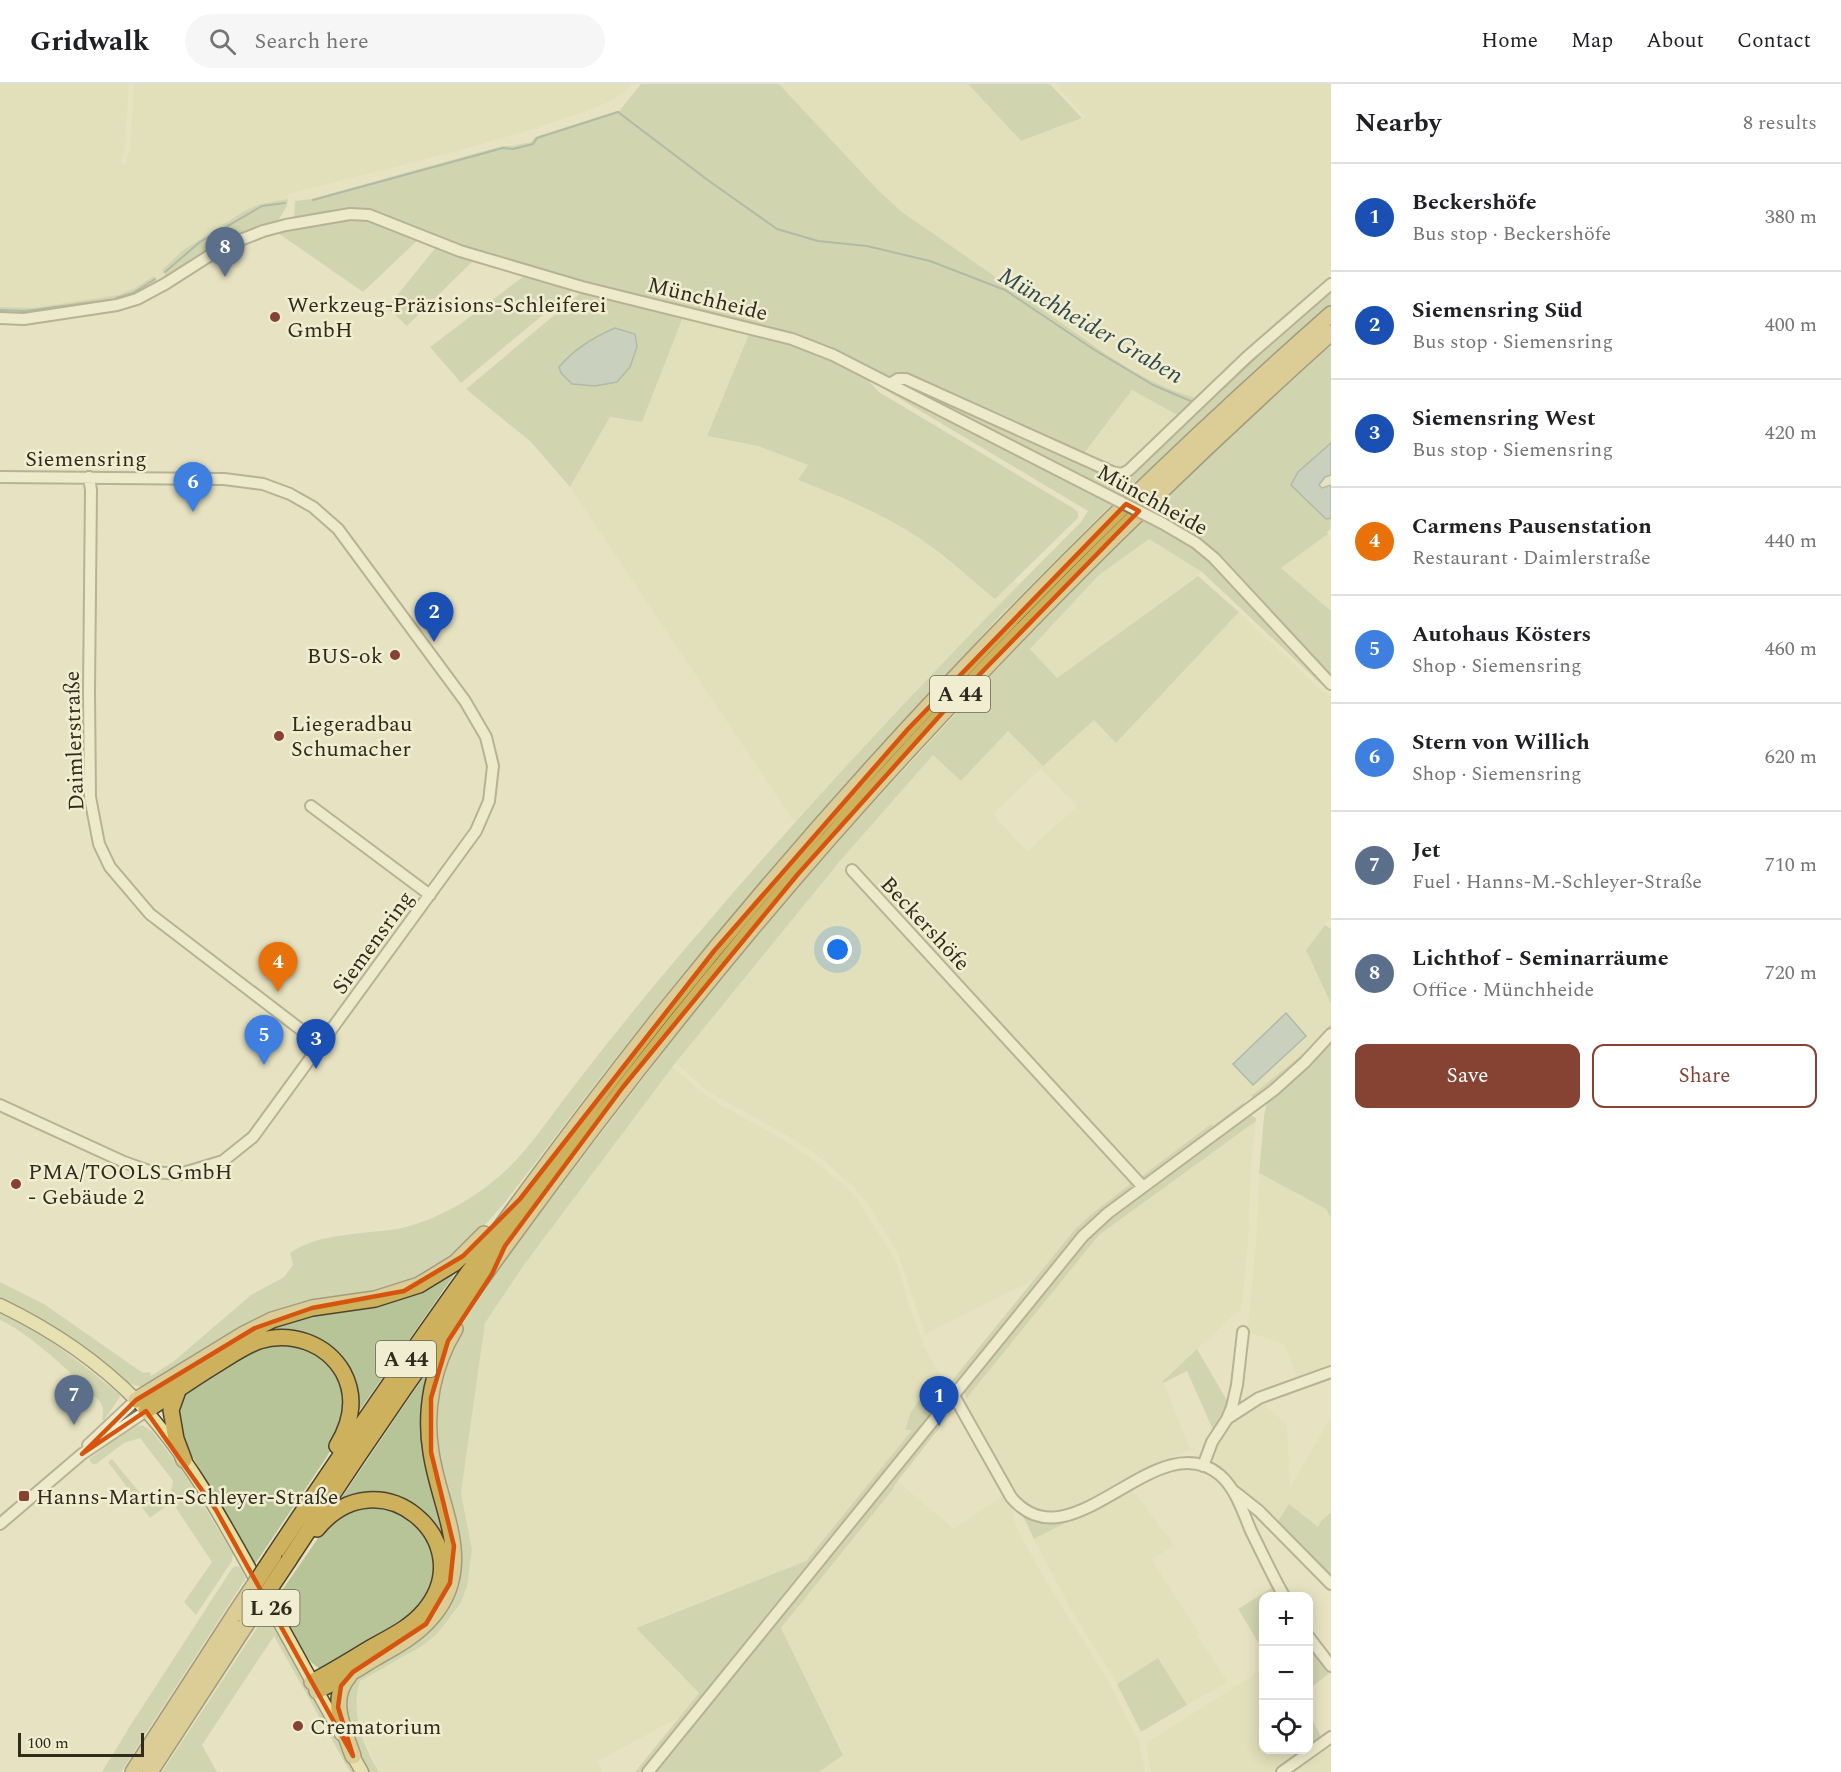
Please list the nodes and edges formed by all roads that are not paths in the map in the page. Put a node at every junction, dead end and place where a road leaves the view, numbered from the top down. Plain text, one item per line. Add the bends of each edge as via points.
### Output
1 (1331, 284) edge
2 (1331, 314) edge
3 (0, 318) edge
4 (1331, 333) edge
5 (890, 384) junction
6 (0, 477) edge
7 (89, 477) junction
8 (1331, 684) edge
9 (311, 806) dead end
10 (852, 870) dead end
11 (430, 895) junction
12 (1331, 1034) edge
13 (321, 1045) junction
14 (0, 1105) edge
15 (1143, 1187) junction
16 (520, 1199) junction
17 (505, 1246) junction
18 (0, 1305) edge
19 (1243, 1332) dead end
20 (1331, 1372) edge
21 (179, 1388) junction
22 (953, 1394) junction
23 (141, 1406) junction
24 (1227, 1419) junction
25 (184, 1460) junction
26 (1203, 1466) junction
27 (1232, 1490) junction
28 (2, 1517) edge
29 (296, 1522) junction
30 (281, 1558) junction
31 (1331, 1584) edge
32 (1282, 1592) edge
33 (240, 1620) junction
34 (1313, 1643) edge
35 (1331, 1666) edge
36 (353, 1672) junction
37 (315, 1686) junction
38 (1331, 1737) edge
39 (353, 1756) junction
40 (132, 1772) edge
41 (150, 1772) edge
42 (362, 1772) edge
43 (648, 1772) edge
44 (1282, 1772) edge

1 - 5 street via 1122,474 908,380 898,379
2 - 16 highway, A 44 via 1132,498 908,729 714,951
3 - 5 street, Münchheide via 24,319 117,305 165,284 223,247 263,231 350,214 369,215 460,251 560,281 792,339
4 - 17 highway, A 44 via 1131,519 897,763 703,988 616,1096
5 - 8 street, Münchheide, bridge via 1196,543
6 - 7 street, Siemensring
7 - 11 street, Siemensring via 224,478 263,483 313,507 338,529 465,701 486,737 492,766 489,801 476,831
7 - 13 street, Daimlerstraße via 90,797 99,844 110,867 150,914
9 - 11 street, Siemensring
10 - 15 street, Beckershöfe
11 - 13 street, Siemensring
12 - 15 street via 1281,1084
13 - 14 street, Siemensring via 253,1137 224,1161 180,1174 152,1172 124,1162
15 - 22 street via 1083,1236
16 - 23 highway via 505,1210 468,1252 430,1279 381,1298 312,1308 272,1320 244,1334
16 - 29 highway, A 44
17 - 30 highway, A 44
17 - 36 highway via 495,1270 448,1341 431,1398 431,1452 454,1546 449,1587 439,1608 421,1628
18 - 23 main road, L 26 via 43,1327 88,1359
19 - 24 street via 1237,1385
20 - 24 street via 1259,1398
21 - 23 highway
21 - 25 highway via 171,1410
21 - 29 highway via 240,1350 268,1339 300,1339 320,1348 335,1361 349,1387 350,1419 305,1497
22 - 26 street via 1010,1495 1022,1508 1039,1516 1059,1517 1077,1512 1172,1465
22 - 43 street
23 - 25 main road, L 26
23 - 28 street via 106,1426 82,1454
24 - 26 street
25 - 37 main road, L 26
26 - 27 street via 1218,1474
27 - 31 street
27 - 32 street
29 - 30 highway, A 44
30 - 33 highway, A 44, bridge
30 - 37 highway via 301,1549 334,1512 370,1499 404,1507 417,1516 430,1530 441,1559 434,1597 419,1617
33 - 40 highway, A 44
33 - 41 highway, A 44
34 - 35 street
36 - 37 highway
36 - 39 highway via 340,1688 338,1699
37 - 39 main road, L 26
38 - 44 street
39 - 42 main road, L 26

